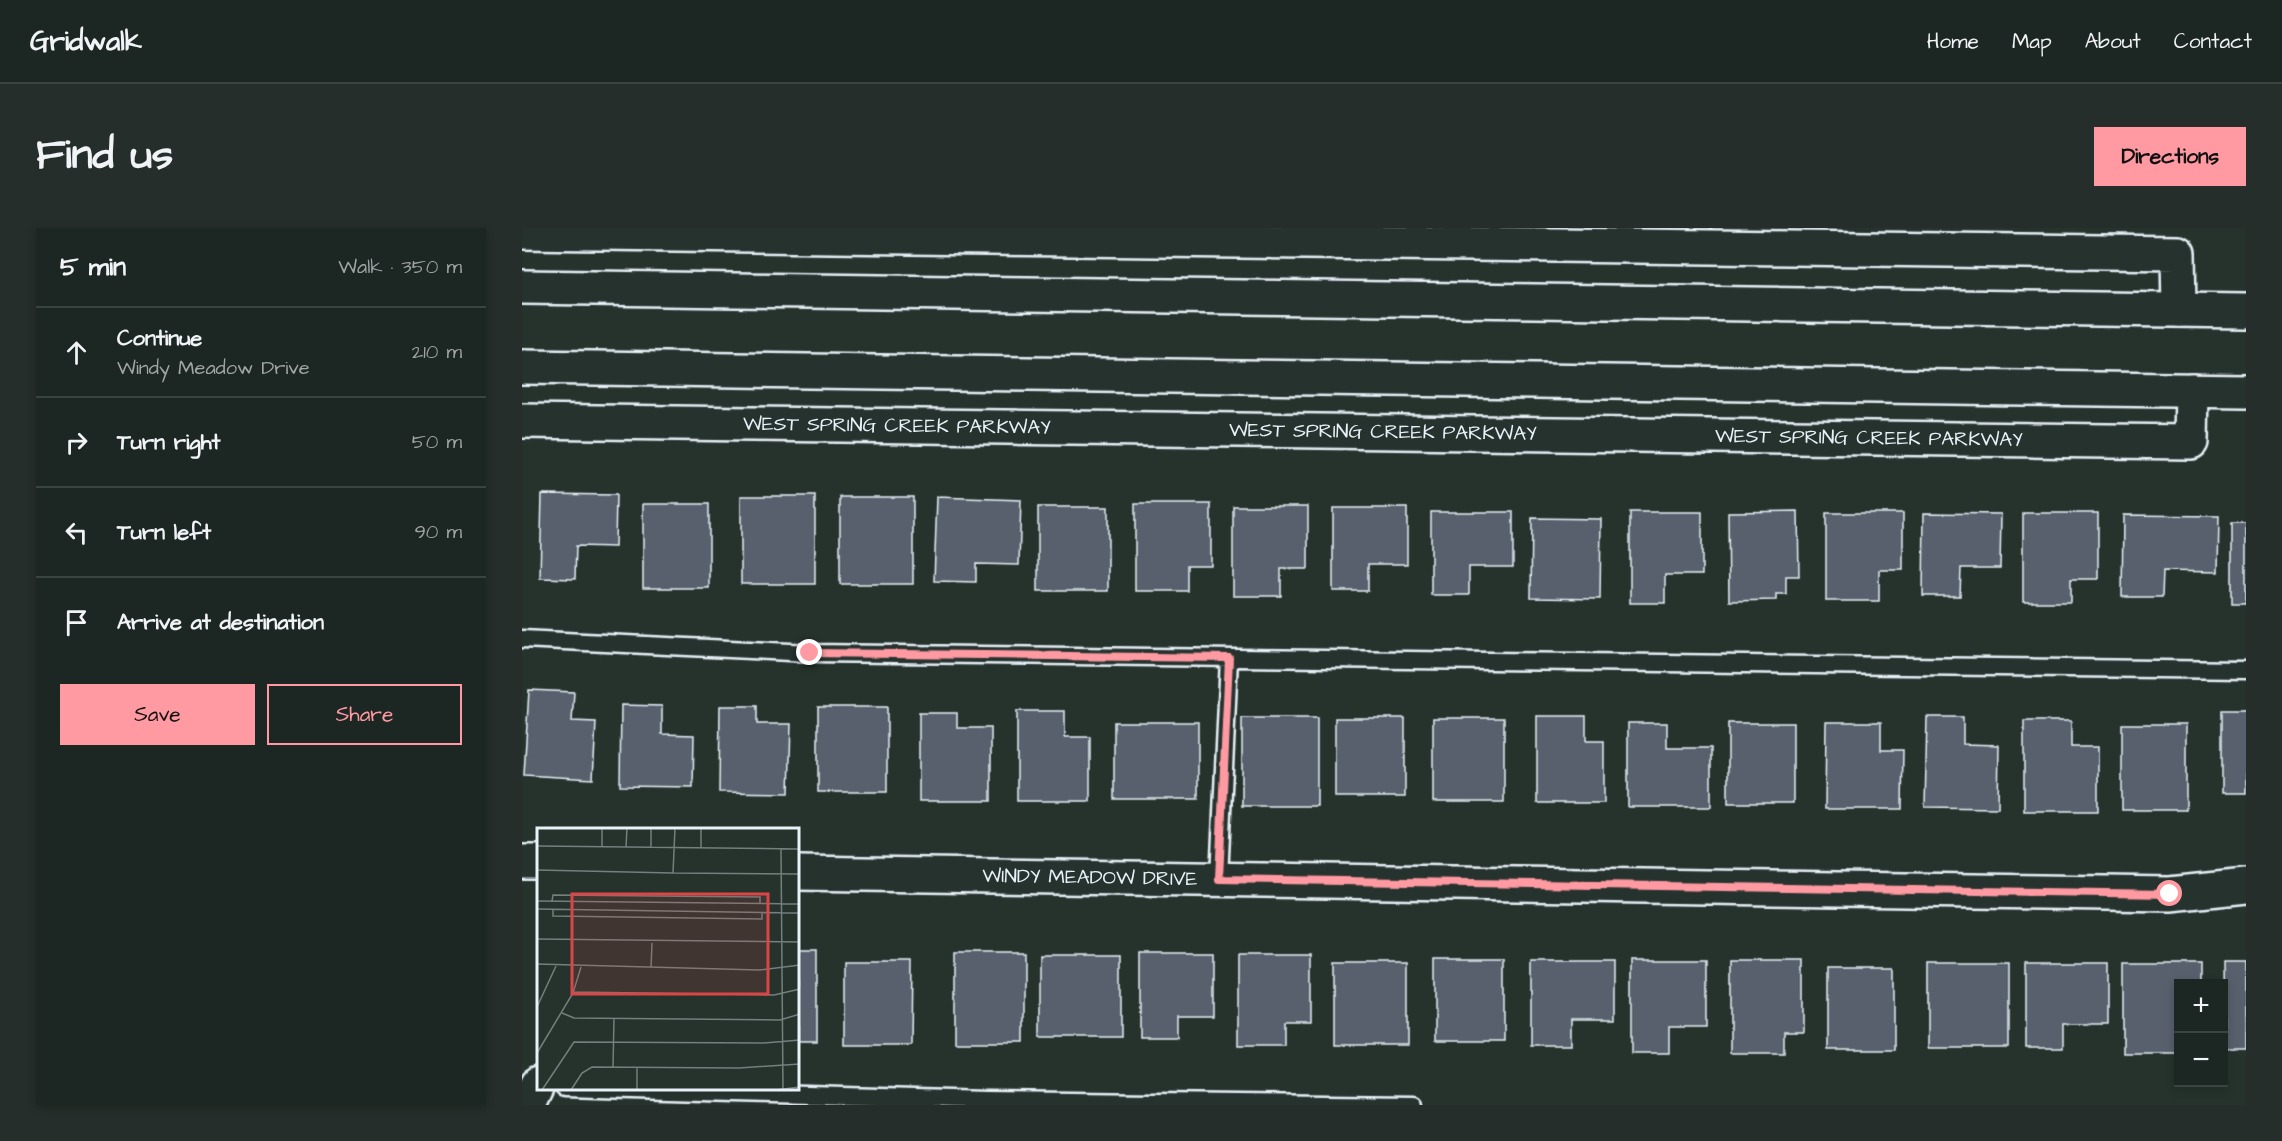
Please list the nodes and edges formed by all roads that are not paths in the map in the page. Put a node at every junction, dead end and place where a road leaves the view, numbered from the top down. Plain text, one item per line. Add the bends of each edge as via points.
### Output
1 (522, 232) edge
2 (522, 286) edge
3 (2179, 310) junction
4 (2246, 311) edge
5 (522, 367) edge
6 (2192, 390) junction
7 (2246, 390) edge
8 (522, 421) edge
9 (522, 639) edge
10 (1229, 658) junction
11 (2246, 670) edge
12 (800, 873) edge
13 (1219, 879) junction
14 (2246, 886) edge
15 (541, 1091) edge
16 (1414, 1105) edge

1 - 3 street via 2178,254
2 - 3 street
3 - 4 street
5 - 6 street
6 - 7 street
6 - 8 street, WEST SPRING CREEK PARKWAY via 2191,442
9 - 10 lane via 810,653
10 - 11 lane
10 - 13 lane
12 - 13 street, WINDY MEADOW DRIVE
13 - 14 street, WINDY MEADOW DRIVE via 2170,894
15 - 16 lane

